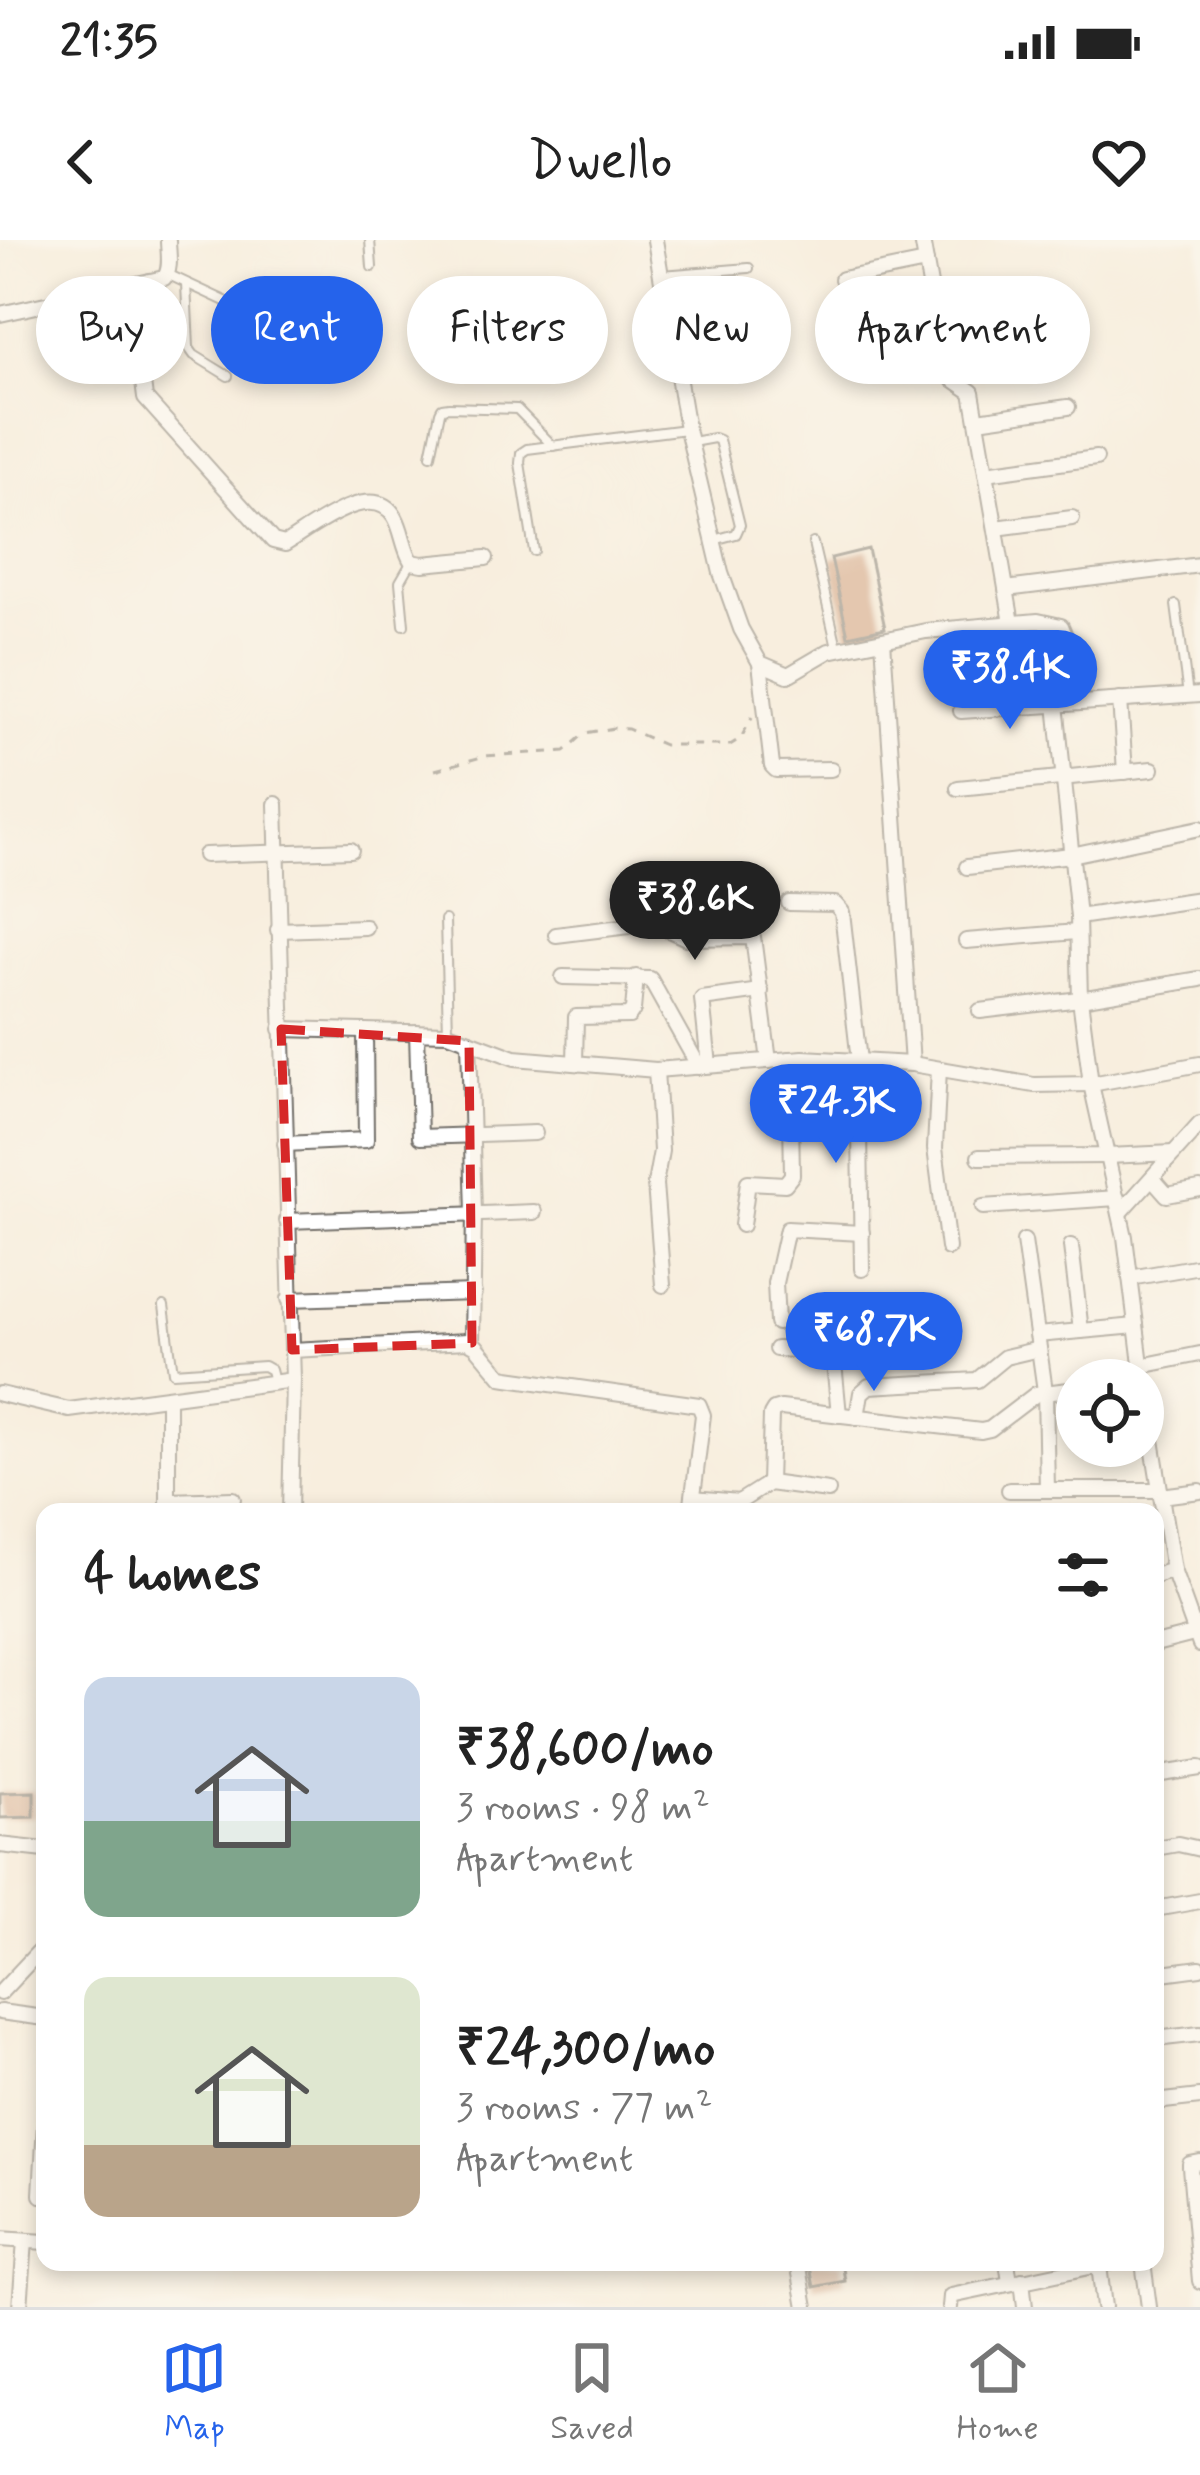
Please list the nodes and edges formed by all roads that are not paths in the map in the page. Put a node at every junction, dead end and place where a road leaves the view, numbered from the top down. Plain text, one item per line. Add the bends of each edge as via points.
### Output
1 (168, 240) edge
2 (370, 240) edge
3 (655, 240) edge
4 (922, 240) edge
5 (926, 262) junction
6 (371, 267) dead end
7 (748, 268) dead end
8 (167, 274) junction
9 (661, 275) junction
10 (162, 276) edge
11 (171, 276) edge
12 (857, 276) edge
13 (928, 276) edge
14 (187, 305) edge
15 (36, 306) edge
16 (0, 314) edge
17 (211, 366) edge
18 (142, 384) edge
19 (961, 384) edge
20 (1068, 407) dead end
21 (978, 420) junction
22 (689, 435) junction
23 (553, 446) junction
24 (431, 455) dead end
25 (1096, 458) dead end
26 (986, 473) junction
27 (1072, 518) dead end
28 (996, 529) junction
29 (713, 540) junction
30 (813, 543) dead end
31 (534, 551) dead end
32 (486, 558) dead end
33 (412, 562) junction
34 (1200, 565) edge
35 (1006, 590) junction
36 (1176, 605) dead end
37 (1012, 623) junction
38 (404, 626) dead end
39 (883, 640) junction
40 (837, 649) junction
41 (760, 664) junction
42 (1194, 696) edge
43 (1120, 700) junction
44 (1057, 704) junction
45 (961, 711) dead end
46 (831, 769) dead end
47 (1153, 770) dead end
48 (1125, 772) junction
49 (1064, 779) junction
50 (958, 788) dead end
51 (276, 804) dead end
52 (1200, 828) edge
53 (350, 850) dead end
54 (276, 852) junction
55 (205, 855) dead end
56 (1071, 855) junction
57 (967, 866) dead end
58 (1200, 899) edge
59 (789, 903) dead end
60 (445, 920) dead end
61 (1078, 925) junction
62 (365, 927) dead end
63 (278, 929) junction
64 (556, 935) dead end
65 (966, 941) dead end
66 (562, 977) dead end
67 (636, 977) junction
68 (1200, 979) edge
69 (760, 991) junction
70 (1080, 999) junction
71 (980, 1011) dead end
72 (281, 1028) junction
73 (365, 1031) junction
74 (417, 1032) junction
75 (448, 1033) junction
76 (470, 1041) junction
77 (790, 1059) junction
78 (769, 1061) junction
79 (859, 1061) junction
80 (575, 1063) junction
81 (912, 1064) junction
82 (1200, 1064) edge
83 (704, 1066) junction
84 (939, 1069) junction
85 (656, 1070) junction
86 (1090, 1084) junction
87 (1200, 1124) edge
88 (535, 1133) dead end
89 (472, 1135) junction
90 (285, 1144) junction
91 (1174, 1153) junction
92 (1107, 1156) junction
93 (979, 1157) dead end
94 (1152, 1178) junction
95 (1200, 1189) edge
96 (1118, 1206) junction
97 (983, 1207) dead end
98 (534, 1212) dead end
99 (474, 1213) junction
100 (287, 1221) junction
101 (742, 1225) dead end
102 (862, 1233) junction
103 (1024, 1241) dead end
104 (1071, 1246) dead end
105 (948, 1248) dead end
106 (1200, 1266) edge
107 (862, 1269) dead end
108 (1130, 1278) junction
109 (663, 1285) dead end
110 (474, 1293) junction
111 (290, 1299) junction
112 (164, 1306) dead end
113 (777, 1323) dead end
114 (1136, 1326) junction
115 (1082, 1331) junction
116 (472, 1342) junction
117 (1038, 1342) junction
118 (776, 1349) dead end
119 (292, 1350) junction
120 (1200, 1354) edge
121 (1140, 1359) edge
122 (1164, 1368) edge
123 (293, 1380) junction
124 (274, 1382) junction
125 (1056, 1390) edge
126 (1045, 1391) junction
127 (0, 1394) edge
128 (168, 1397) junction
129 (839, 1414) junction
130 (857, 1417) junction
131 (1157, 1467) edge
132 (769, 1483) junction
133 (1009, 1490) dead end
134 (1047, 1490) junction
135 (828, 1491) dead end
136 (1200, 1491) edge
137 (1161, 1493) junction
138 (233, 1499) dead end
139 (168, 1503) edge
140 (196, 1503) edge
141 (290, 1503) edge
142 (692, 1503) edge
143 (723, 1503) edge
144 (1161, 1503) edge
145 (1164, 1544) edge
146 (1173, 1570) junction
147 (1164, 1573) edge
148 (1197, 1640) edge
149 (1164, 1643) edge
150 (1200, 1768) edge
151 (1164, 1773) edge
152 (0, 1845) edge
153 (1164, 1846) edge
154 (36, 1849) edge
155 (1200, 1849) edge
156 (1200, 1901) edge
157 (1164, 1907) edge
158 (36, 1955) edge
159 (1200, 1968) edge
160 (1164, 1973) edge
161 (0, 1993) edge
162 (0, 2012) edge
163 (36, 2017) edge
164 (1200, 2034) edge
165 (1164, 2038) edge
166 (1200, 2097) edge
167 (1164, 2101) edge
168 (1200, 2162) edge
169 (0, 2239) edge
170 (25, 2241) junction
171 (36, 2242) edge
172 (799, 2271) edge
173 (1011, 2271) edge
174 (1066, 2271) edge
175 (1106, 2271) edge
176 (1144, 2271) edge
177 (1016, 2281) junction
178 (1200, 2281) edge
179 (20, 2307) edge
180 (806, 2307) edge
181 (950, 2307) edge
182 (1025, 2307) edge
183 (1104, 2307) edge
184 (1149, 2307) edge

1 - 8 street
2 - 6 lane
3 - 9 street
4 - 5 street
5 - 12 street
5 - 13 street
7 - 9 lane
8 - 10 street
8 - 11 lane
9 - 22 street
14 - 17 lane via 189,348
15 - 16 street
18 - 33 street via 145,398 273,541 285,544 370,501 393,513
19 - 21 street via 972,392
20 - 21 street
21 - 26 street
22 - 23 lane
22 - 29 street
22 - 29 lane via 719,440 740,525
23 - 24 lane via 517,409 448,407
23 - 31 lane via 521,453
25 - 26 street
26 - 28 street
27 - 28 street
28 - 35 street
29 - 41 street
30 - 40 lane
32 - 33 street
33 - 38 lane via 400,582
34 - 35 street
35 - 37 street
36 - 42 lane
37 - 39 street
37 - 44 street via 1061,626 1070,648
39 - 40 street
39 - 81 street
40 - 41 street via 788,675
41 - 46 street via 772,766
42 - 43 street
43 - 44 street
43 - 48 street
44 - 45 street
44 - 49 street
47 - 48 street
48 - 49 street
49 - 50 street
49 - 56 street
51 - 54 street
52 - 56 street
53 - 54 street
54 - 55 street
54 - 63 street
56 - 57 street
56 - 61 street
58 - 61 street
59 - 79 street via 835,904 842,912
60 - 75 lane
61 - 65 street
61 - 70 street
62 - 63 street
63 - 72 street
64 - 69 street via 654,923 686,938 749,935
66 - 67 street
67 - 80 street via 632,1014 576,1016
67 - 83 street via 650,979
68 - 70 street
69 - 78 street
69 - 83 street via 702,999
70 - 71 street
70 - 86 street
72 - 73 street
72 - 90 street
73 - 74 street
73 - 90 street via 366,1140
74 - 75 street
74 - 89 street via 420,1137
75 - 76 street
76 - 80 street via 508,1057
76 - 89 street
77 - 78 street
77 - 79 street
77 - 101 street via 792,1175 785,1184 748,1182
78 - 83 street
79 - 81 street
79 - 102 street
80 - 85 street
81 - 84 street
82 - 86 street
83 - 85 street
84 - 86 street via 1034,1085
84 - 105 street via 934,1139
85 - 109 street
86 - 92 street
87 - 91 street
88 - 89 street
89 - 99 street
90 - 100 street
91 - 92 street
91 - 94 street
92 - 93 street
92 - 96 street
94 - 95 street via 1167,1195
94 - 96 street
96 - 97 street
96 - 108 street
98 - 99 street
99 - 100 street
99 - 110 street
100 - 111 street
102 - 107 street
102 - 113 street via 787,1228
103 - 117 street
104 - 115 street
106 - 108 street
108 - 114 street
110 - 111 street
110 - 116 street
111 - 119 street
112 - 124 lane via 173,1372 264,1366
114 - 115 street
114 - 121 street
115 - 117 street
116 - 119 street
116 - 142 street via 508,1378 699,1405
117 - 126 street
117 - 130 street via 977,1380 869,1386
118 - 129 street via 833,1352
119 - 123 street
120 - 122 street
123 - 124 street
123 - 141 street
124 - 128 street
125 - 126 street
126 - 130 street via 981,1431
126 - 134 street
127 - 128 street via 68,1410
128 - 139 street
129 - 130 street
129 - 132 street via 774,1410
131 - 137 street
132 - 135 street
132 - 143 street
133 - 134 street
134 - 137 street
136 - 137 street
137 - 144 street
138 - 140 street
145 - 146 street
146 - 147 street
146 - 148 street
148 - 149 street
150 - 151 street
152 - 154 street
153 - 155 street
156 - 157 street
158 - 161 street
159 - 160 street
162 - 163 street
164 - 165 street
166 - 167 street
168 - 178 street via 1190,2164
169 - 170 street
170 - 171 street
170 - 179 street
172 - 180 street
173 - 177 street
174 - 177 street
175 - 183 street
176 - 184 street
177 - 181 street via 951,2296
177 - 182 street

